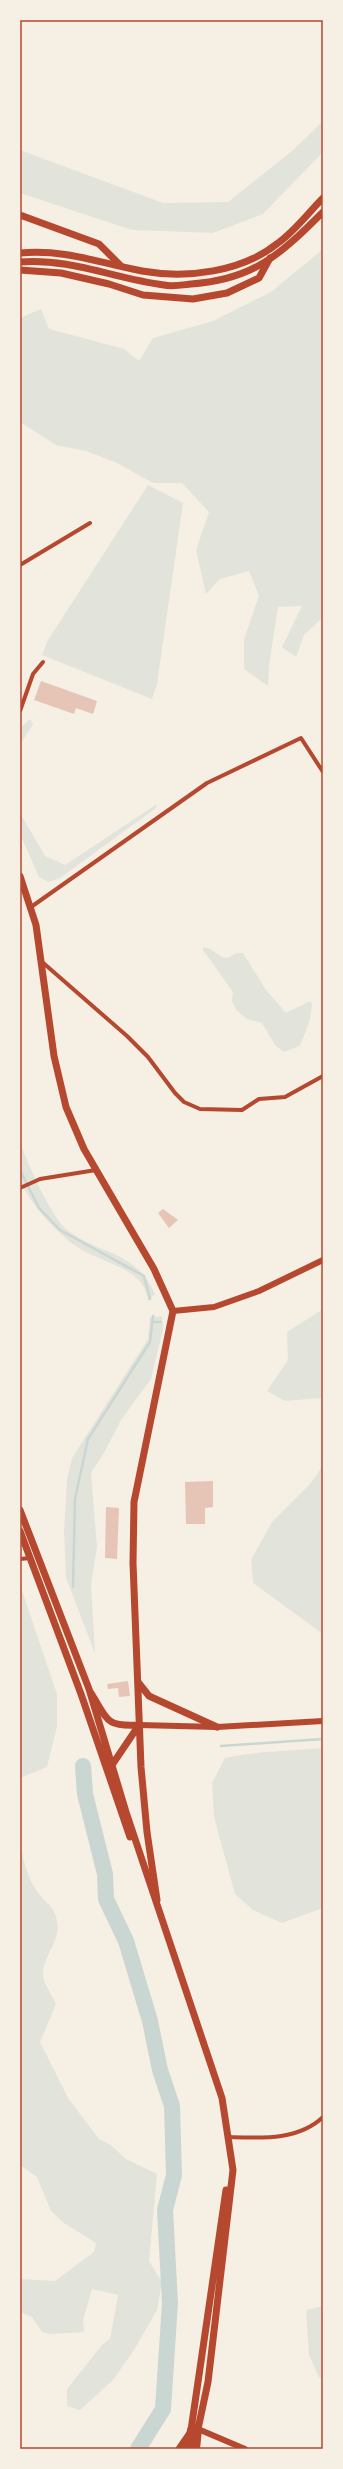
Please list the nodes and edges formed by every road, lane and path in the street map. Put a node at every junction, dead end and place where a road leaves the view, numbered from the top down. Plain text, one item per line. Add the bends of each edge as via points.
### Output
1 (323, 198) edge
2 (323, 212) edge
3 (20, 215) edge
4 (20, 253) edge
5 (270, 258) junction
6 (20, 262) edge
7 (120, 265) junction
8 (20, 270) edge
9 (90, 523) dead end
10 (20, 565) edge
11 (43, 662) dead end
12 (20, 711) edge
13 (323, 772) edge
14 (20, 876) edge
15 (31, 907) junction
16 (41, 960) junction
17 (323, 1076) edge
18 (96, 1170) junction
19 (20, 1188) edge
20 (323, 1260) edge
21 (173, 1311) junction
22 (20, 1510) edge
23 (20, 1531) edge
24 (30, 1558) junction
25 (20, 1559) edge
26 (138, 1682) junction
27 (89, 1689) junction
28 (323, 1721) edge
29 (139, 1725) junction
30 (217, 1728) junction
31 (112, 1765) junction
32 (104, 1768) junction
33 (158, 1905) junction
34 (323, 2117) edge
35 (228, 2136) junction
36 (195, 2430) junction
37 (179, 2449) edge
38 (188, 2449) edge
39 (196, 2449) edge
40 (245, 2449) edge

1 - 7 main road via 278,244 227,268 174,274 142,271
2 - 5 main road via 287,248
3 - 7 main road via 99,244
4 - 7 main road via 69,253
5 - 6 main road via 252,270 215,282 165,286 62,262
5 - 8 main road via 259,278 227,294 193,299 143,295 61,273
9 - 10 street
11 - 12 street via 34,674
13 - 15 street via 301,738 207,783
14 - 15 main road
15 - 16 main road
16 - 17 street via 123,1032 148,1057 184,1102 200,1109 242,1110 259,1100 285,1097
16 - 18 main road via 54,1056 66,1107
18 - 19 street via 40,1179
18 - 21 main road via 154,1268
20 - 21 street via 259,1291 214,1307
21 - 26 main road via 134,1502 133,1563
22 - 27 main road
23 - 24 main road
24 - 25 street
24 - 32 main road via 81,1694
26 - 29 main road
26 - 30 main road via 149,1696
27 - 29 main road via 112,1723 118,1726
27 - 31 main road
28 - 30 street
29 - 30 street
29 - 31 main road
29 - 33 main road via 147,1832
31 - 32 main road
31 - 33 main road
32 - 36 main road via 218,2098 228,2170
33 - 35 main road via 222,2098
34 - 35 street via 294,2135 259,2138
35 - 36 main road via 233,2170 208,2382
36 - 37 main road
36 - 38 highway
36 - 39 highway
36 - 40 street

